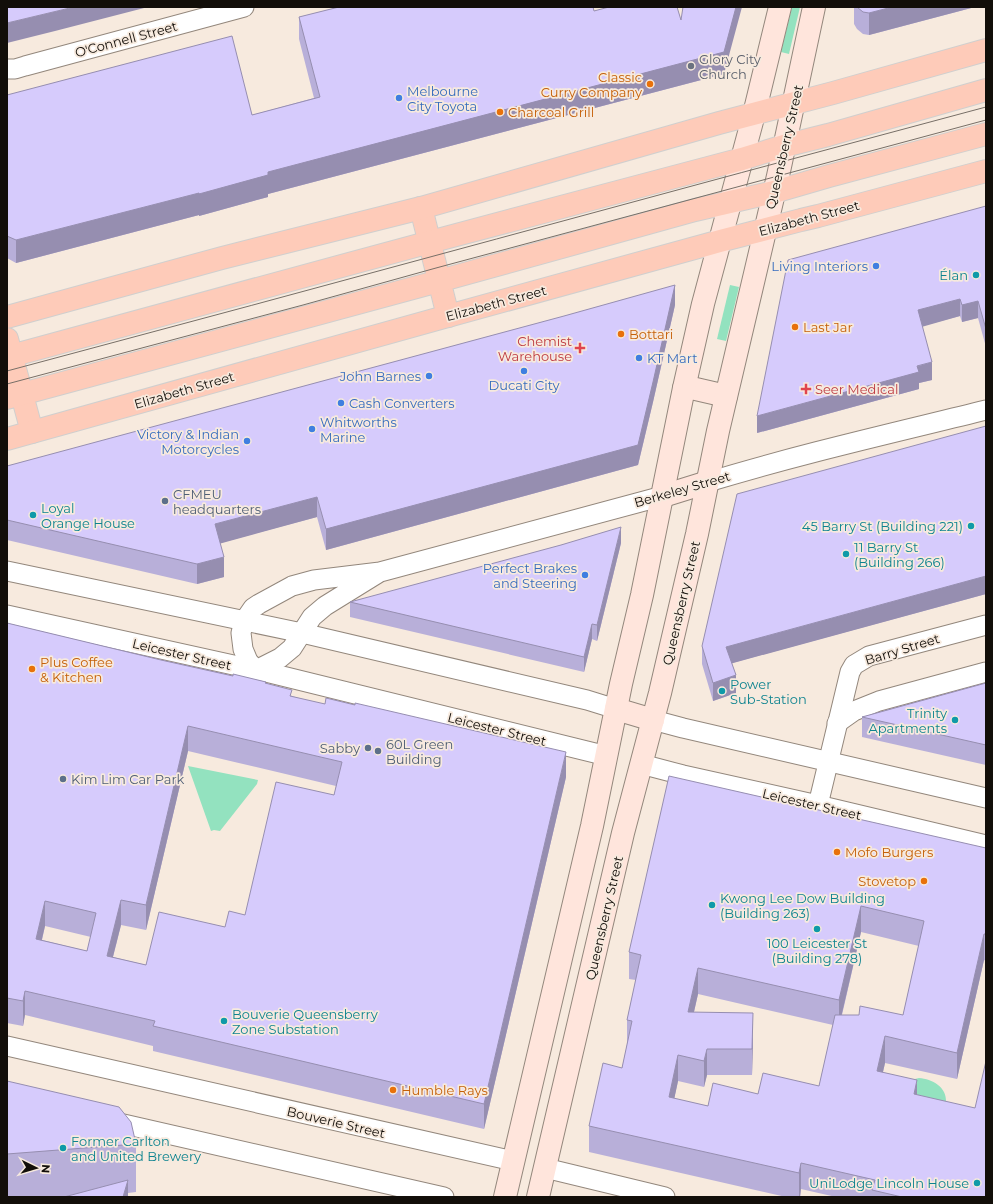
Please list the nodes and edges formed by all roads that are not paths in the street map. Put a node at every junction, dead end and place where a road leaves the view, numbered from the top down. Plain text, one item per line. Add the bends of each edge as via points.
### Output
1 (244, 7) edge
2 (780, 7) edge
3 (814, 7) edge
4 (986, 50) edge
5 (7, 69) edge
6 (986, 90) edge
7 (793, 102) junction
8 (754, 114) junction
9 (986, 134) edge
10 (784, 146) junction
11 (742, 159) junction
12 (986, 171) edge
13 (774, 192) junction
14 (730, 202) junction
15 (421, 208) junction
16 (765, 230) junction
17 (720, 241) junction
18 (430, 242) junction
19 (439, 281) junction
20 (7, 316) edge
21 (448, 316) junction
22 (9, 351) edge
23 (684, 388) junction
24 (15, 396) edge
25 (726, 396) junction
26 (986, 410) edge
27 (32, 432) junction
28 (7, 439) edge
29 (708, 482) junction
30 (663, 496) junction
31 (7, 572) edge
32 (380, 572) junction
33 (7, 615) edge
34 (244, 621) junction
35 (986, 625) edge
36 (302, 633) junction
37 (256, 670) junction
38 (986, 672) edge
39 (616, 709) junction
40 (653, 720) junction
41 (837, 723) junction
42 (607, 756) junction
43 (828, 762) junction
44 (641, 764) junction
45 (986, 798) edge
46 (818, 805) junction
47 (592, 826) junction
48 (623, 833) junction
49 (986, 845) edge
50 (7, 1046) edge
51 (540, 1049) junction
52 (572, 1057) junction
53 (93, 1118) edge
54 (514, 1161) junction
55 (545, 1168) junction
56 (444, 1197) edge
57 (506, 1197) edge
58 (538, 1197) edge
59 (665, 1197) edge

1 - 5 street, O'Connell Street via 19,68
2 - 8 main road
3 - 7 main road, Queensberry Street
4 - 7 main road
6 - 10 main road
7 - 8 main road
7 - 10 main road, Queensberry Street
8 - 11 main road
8 - 15 main road
9 - 13 main road
10 - 11 main road
10 - 13 main road, Queensberry Street
11 - 14 main road
11 - 18 main road
12 - 16 main road, Elizabeth Street
13 - 14 main road
13 - 16 main road, Queensberry Street
14 - 17 main road
14 - 19 main road
15 - 18 main road
15 - 20 main road
16 - 17 main road, Elizabeth Street
16 - 25 main road, Queensberry Street
17 - 21 main road, Elizabeth Street
17 - 23 main road
18 - 19 main road
18 - 22 main road
19 - 21 main road
19 - 24 main road
21 - 27 main road, Elizabeth Street
22 - 24 main road
23 - 25 main road
23 - 30 main road
24 - 27 main road
25 - 29 main road, Queensberry Street
26 - 29 street, Berkeley Street via 857,441
27 - 28 main road, Elizabeth Street
29 - 30 main road, Berkeley Street
29 - 40 main road, Queensberry Street
30 - 32 street, Berkeley Street
30 - 39 main road
31 - 34 street
32 - 34 street, Berkeley Street via 314,580 292,586 253,608
32 - 36 street, Berkeley Street via 325,606 312,617
33 - 37 street, Leicester Street
34 - 36 street
34 - 37 street via 241,633 243,649 248,661
35 - 41 street, Barry Street via 869,656 859,661 850,672
36 - 37 street, Berkeley Street via 287,653
36 - 39 street
37 - 42 street, Leicester Street
38 - 41 street via 879,701 854,711
39 - 40 main road
39 - 42 main road
40 - 43 street
40 - 44 main road, Queensberry Street
41 - 43 street, Barry Street
42 - 44 main road, Leicester Street
42 - 47 main road
43 - 45 street
43 - 46 street, Barry Street
44 - 46 street, Leicester Street
44 - 48 main road, Queensberry Street
46 - 49 street, Leicester Street
47 - 48 main road
47 - 51 main road
48 - 52 main road, Queensberry Street
50 - 54 street, Bouverie Street
51 - 52 main road
51 - 54 main road
52 - 55 main road, Queensberry Street
53 - 56 street
54 - 55 main road, Bouverie Street
54 - 57 main road
55 - 58 main road, Queensberry Street
55 - 59 street, Bouverie Street

